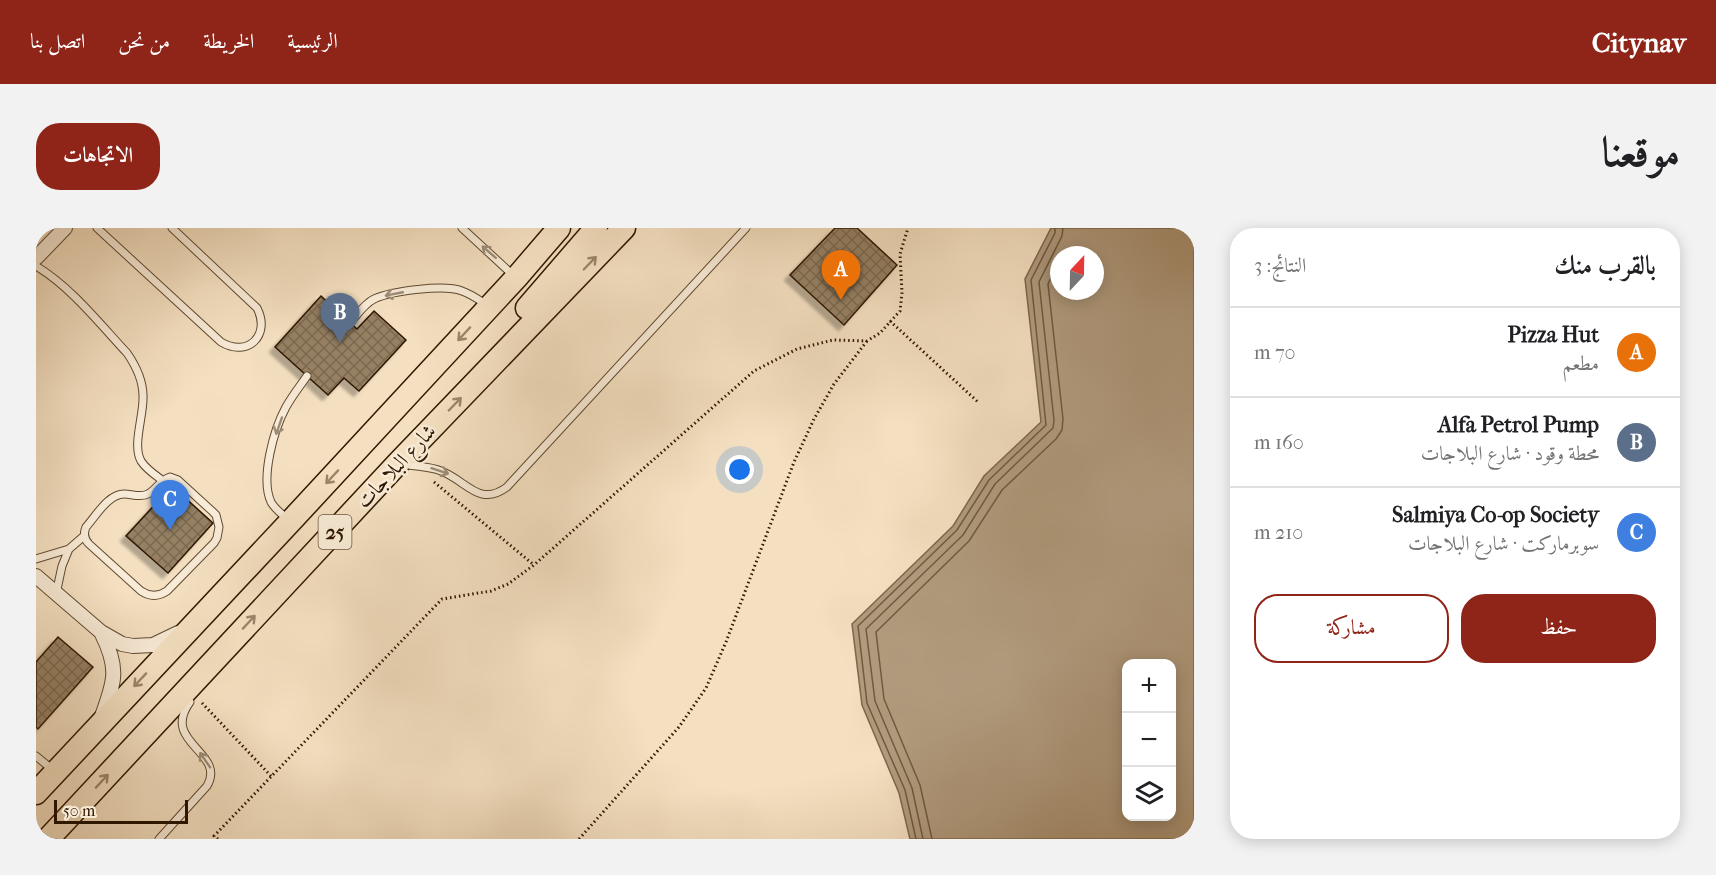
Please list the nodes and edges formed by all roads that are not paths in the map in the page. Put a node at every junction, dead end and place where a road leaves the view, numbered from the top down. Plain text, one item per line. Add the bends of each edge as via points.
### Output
1 (65, 228) edge
2 (97, 228) edge
3 (172, 228) edge
4 (462, 228) edge
5 (559, 228) edge
6 (596, 228) edge
7 (624, 228) edge
8 (746, 228) edge
9 (36, 258) edge
10 (36, 266) edge
11 (516, 278) junction
12 (489, 306) junction
13 (350, 323) dead end
14 (500, 356) junction
15 (307, 376) dead end
16 (407, 464) junction
17 (162, 480) junction
18 (290, 522) junction
19 (84, 536) junction
20 (69, 549) junction
21 (36, 559) edge
22 (36, 576) edge
23 (56, 594) junction
24 (193, 624) junction
25 (101, 632) junction
26 (220, 654) junction
27 (211, 676) dead end
28 (195, 695) road end
29 (100, 723) junction
30 (36, 756) edge
31 (55, 772) junction
32 (36, 793) edge
33 (48, 839) edge
34 (159, 839) edge

1 - 9 street
2 - 3 lane via 221,342 229,347 247,347 260,334 261,316 257,308
11 -> 4 lane
5 - 11 main road, شارع البلاجات / 25
6 - 14 main road via 523,312
14 -> 7 main road, شارع البلاجات / 25
16 -> 8 lane via 447,473 476,493 496,494 507,487
10 - 17 lane via 69,292 134,363 143,397 138,453 144,465
11 - 12 main road, شارع البلاجات / 25
12 -> 13 lane via 450,288 420,289 371,300
12 -> 18 main road, شارع البلاجات / 25
16 -> 14 main road, شارع البلاجات / 25
15 -> 18 lane via 286,407 267,467 272,503
26 -> 16 main road, شارع البلاجات / 25
17 - 19 lane via 145,495 122,494 112,498 86,527
17 - 19 lane via 178,480 212,511 219,527 214,543 167,591 152,596 141,591
18 - 24 main road, شارع البلاجات / 25
19 - 20 lane
20 - 21 lane
20 - 23 lane
22 - 23 street
23 - 25 street
24 - 25 street via 163,641 143,646 122,644
24 -> 29 main road, شارع البلاجات / 25
25 - 29 street via 112,655 114,675
26 - 27 lane
33 -> 26 main road, شارع البلاجات / 25
34 -> 28 lane via 210,781 210,764 183,729 185,709
29 - 31 main road, شارع البلاجات / 25
30 - 31 lane
31 - 32 main road, شارع البلاجات / 25

